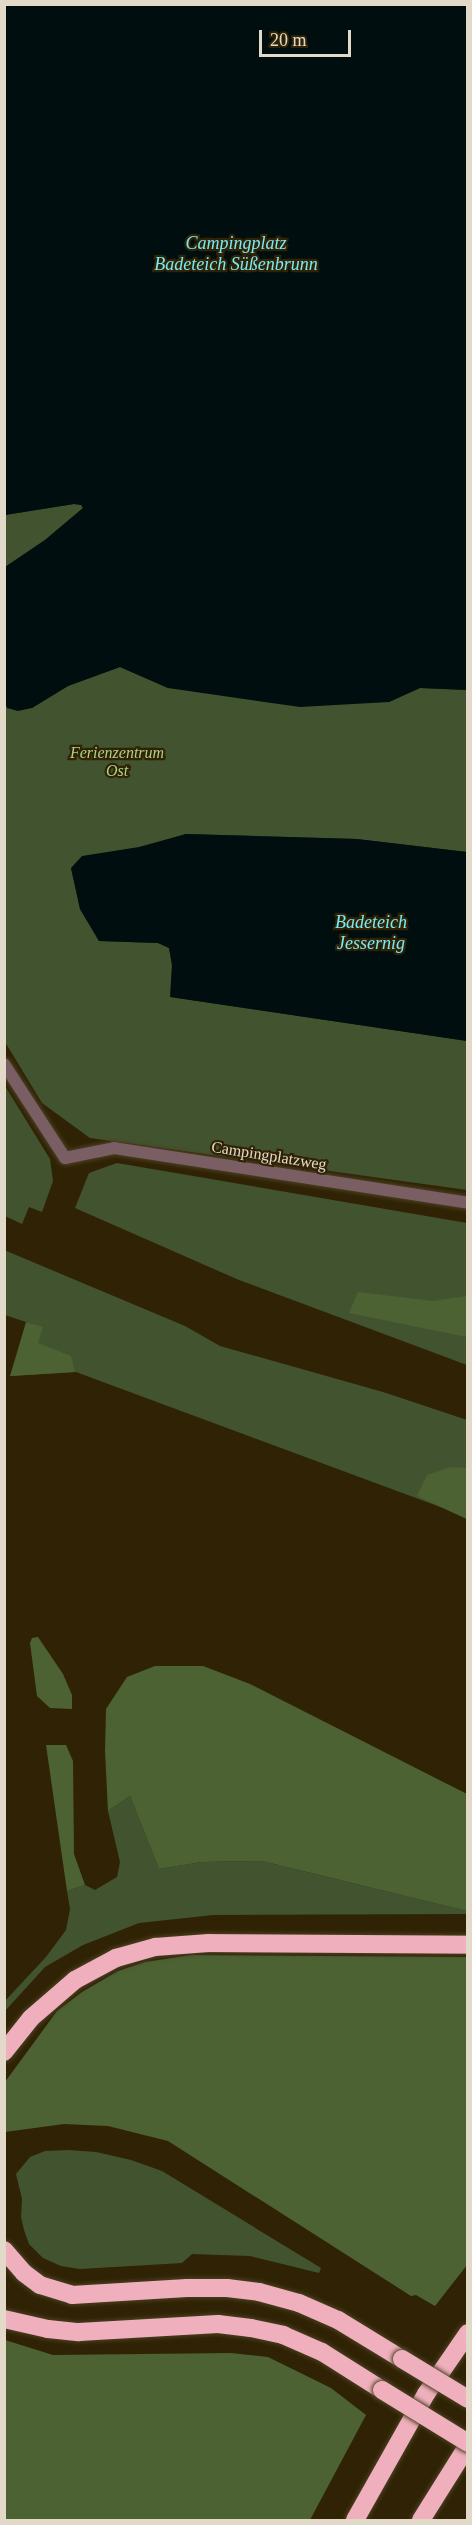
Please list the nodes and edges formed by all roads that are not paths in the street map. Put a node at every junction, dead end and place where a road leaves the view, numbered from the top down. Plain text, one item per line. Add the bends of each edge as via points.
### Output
1 (4, 1064) edge
2 (468, 1203) edge
3 (468, 1945) edge
4 (4, 2052) edge
5 (4, 2250) edge
6 (4, 2319) edge
7 (468, 2332) edge
8 (468, 2400) edge
9 (468, 2444) edge
10 (355, 2520) edge
11 (421, 2520) edge

1 - 2 street, Campingplatzweg via 65,1158 114,1148
3 - 4 highway via 209,1943 155,1947 116,1958 75,1980 31,2018
5 - 8 highway, bridge via 40,2285 72,2295 227,2288 299,2303 338,2320
6 - 9 highway, bridge via 79,2332 218,2324 283,2336 321,2352
7 - 10 highway via 426,2394
9 - 11 highway

